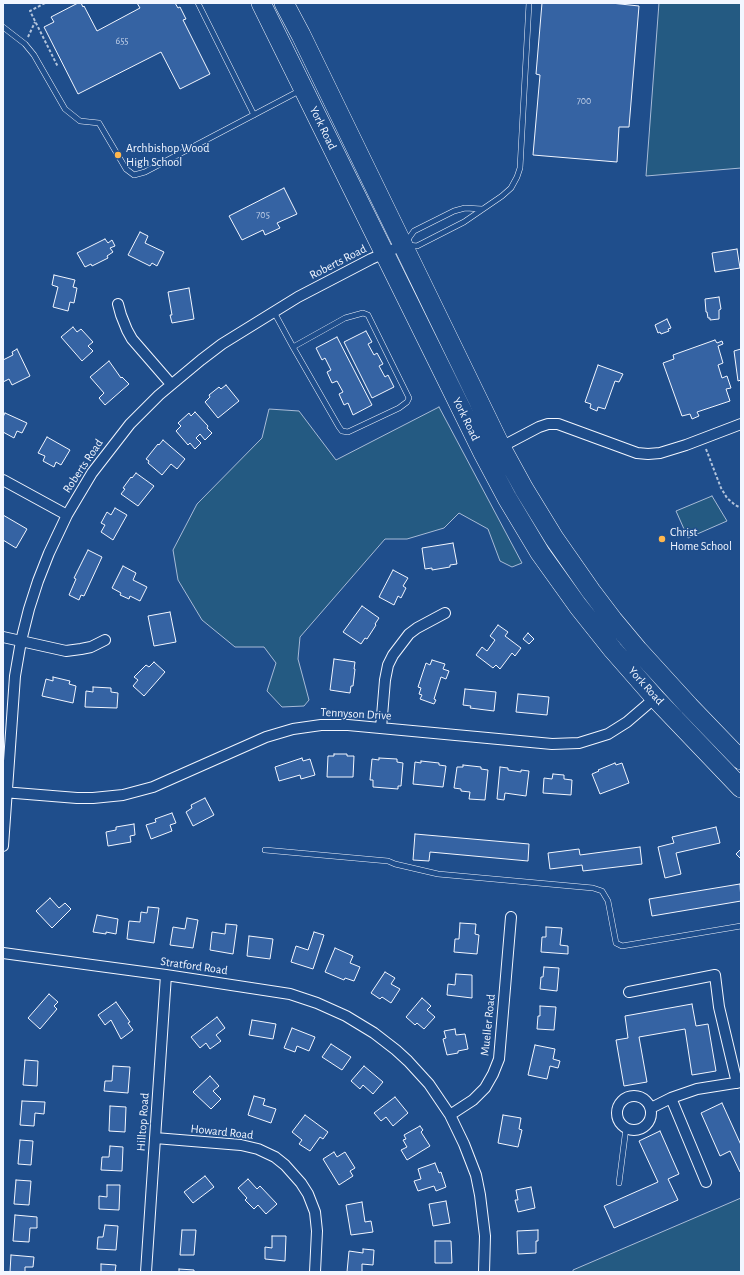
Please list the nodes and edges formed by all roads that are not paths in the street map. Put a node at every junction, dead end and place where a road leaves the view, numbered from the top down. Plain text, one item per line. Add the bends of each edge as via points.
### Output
1 (198, 3) edge
2 (261, 3) edge
3 (284, 3) edge
4 (529, 3) edge
5 (3, 27) edge
6 (304, 89) junction
7 (254, 115) junction
8 (482, 209) junction
9 (403, 245) junction
10 (384, 253) junction
11 (118, 304) dead end
12 (274, 312) junction
13 (293, 347) junction
14 (171, 384) junction
15 (741, 424) edge
16 (501, 447) junction
17 (3, 480) edge
18 (67, 515) junction
19 (445, 613) dead end
20 (3, 637) edge
21 (105, 640) dead end
22 (21, 641) junction
23 (655, 698) junction
24 (381, 728) junction
25 (741, 760) edge
26 (741, 788) edge
27 (5, 792) edge
28 (3, 846) edge
29 (266, 850) dead end
30 (511, 916) dead end
31 (741, 926) edge
32 (3, 953) edge
33 (166, 975) junction
34 (629, 992) dead end
35 (739, 1082) edge
36 (671, 1098) junction
37 (651, 1108) junction
38 (450, 1115) junction
39 (626, 1128) junction
40 (155, 1138) junction
41 (706, 1182) dead end
42 (619, 1183) dead end
43 (146, 1272) edge
44 (315, 1272) edge
45 (484, 1272) edge

1 - 7 lane
2 - 6 highway, York Road
3 - 9 highway, York Road
4 - 8 lane via 520,168 510,188 493,204
5 - 7 lane via 25,44 65,109 80,121 99,123 126,169 134,175 145,172
6 - 7 lane
6 - 10 highway, York Road
8 - 9 lane via 464,222 417,246
8 - 9 lane via 466,208 454,211 414,231
9 - 10 street, Roberts Road
9 - 16 highway, York Road
10 - 12 street, Roberts Road
10 - 23 highway, York Road via 483,453 540,553 578,606
11 - 14 street via 126,330
12 - 13 lane
12 - 14 street, Roberts Road via 222,344
13 - 13 lane via 342,431 348,432 399,408 409,398 368,315 363,313 345,318
14 - 18 street, Roberts Road via 130,424 114,444 92,473
15 - 16 street via 660,453 637,453 558,424 539,427
16 - 25 highway, York Road via 554,538 591,591 638,650
17 - 18 street
18 - 22 street, Roberts Road via 38,581
19 - 24 street via 409,634 393,655 388,664 385,680
20 - 22 street
21 - 22 street via 91,647 66,651
22 - 27 street, Roberts Road via 15,676
23 - 24 street, Tennyson Drive via 627,722 608,734 579,743 552,744
23 - 26 highway, York Road
24 - 27 street, Tennyson Drive via 335,724 293,729 266,736 153,787 123,795 77,798
27 - 28 street, Roberts Road
29 - 31 lane via 388,861 438,874 593,888 602,891 608,901 616,943 622,946
30 - 38 street, Mueller Road via 499,1059 484,1088 473,1100
32 - 33 street, Stratford Road
33 - 38 street, Stratford Road via 290,994 317,1002 346,1016 396,1050 429,1084
33 - 40 street, Hilltop Road
34 - 35 street via 715,975 720,1007
35 - 36 street via 697,1089
36 - 37 street
36 - 41 street
37 - 39 street via 647,1125 637,1130
37 - 39 street via 640,1096 624,1099 617,1114
38 - 45 street via 471,1161 480,1195 485,1236
39 - 42 lane
40 - 43 street, Hilltop Road
40 - 44 street, Howard Road via 241,1145 258,1149 285,1165 308,1194 314,1212 317,1231

